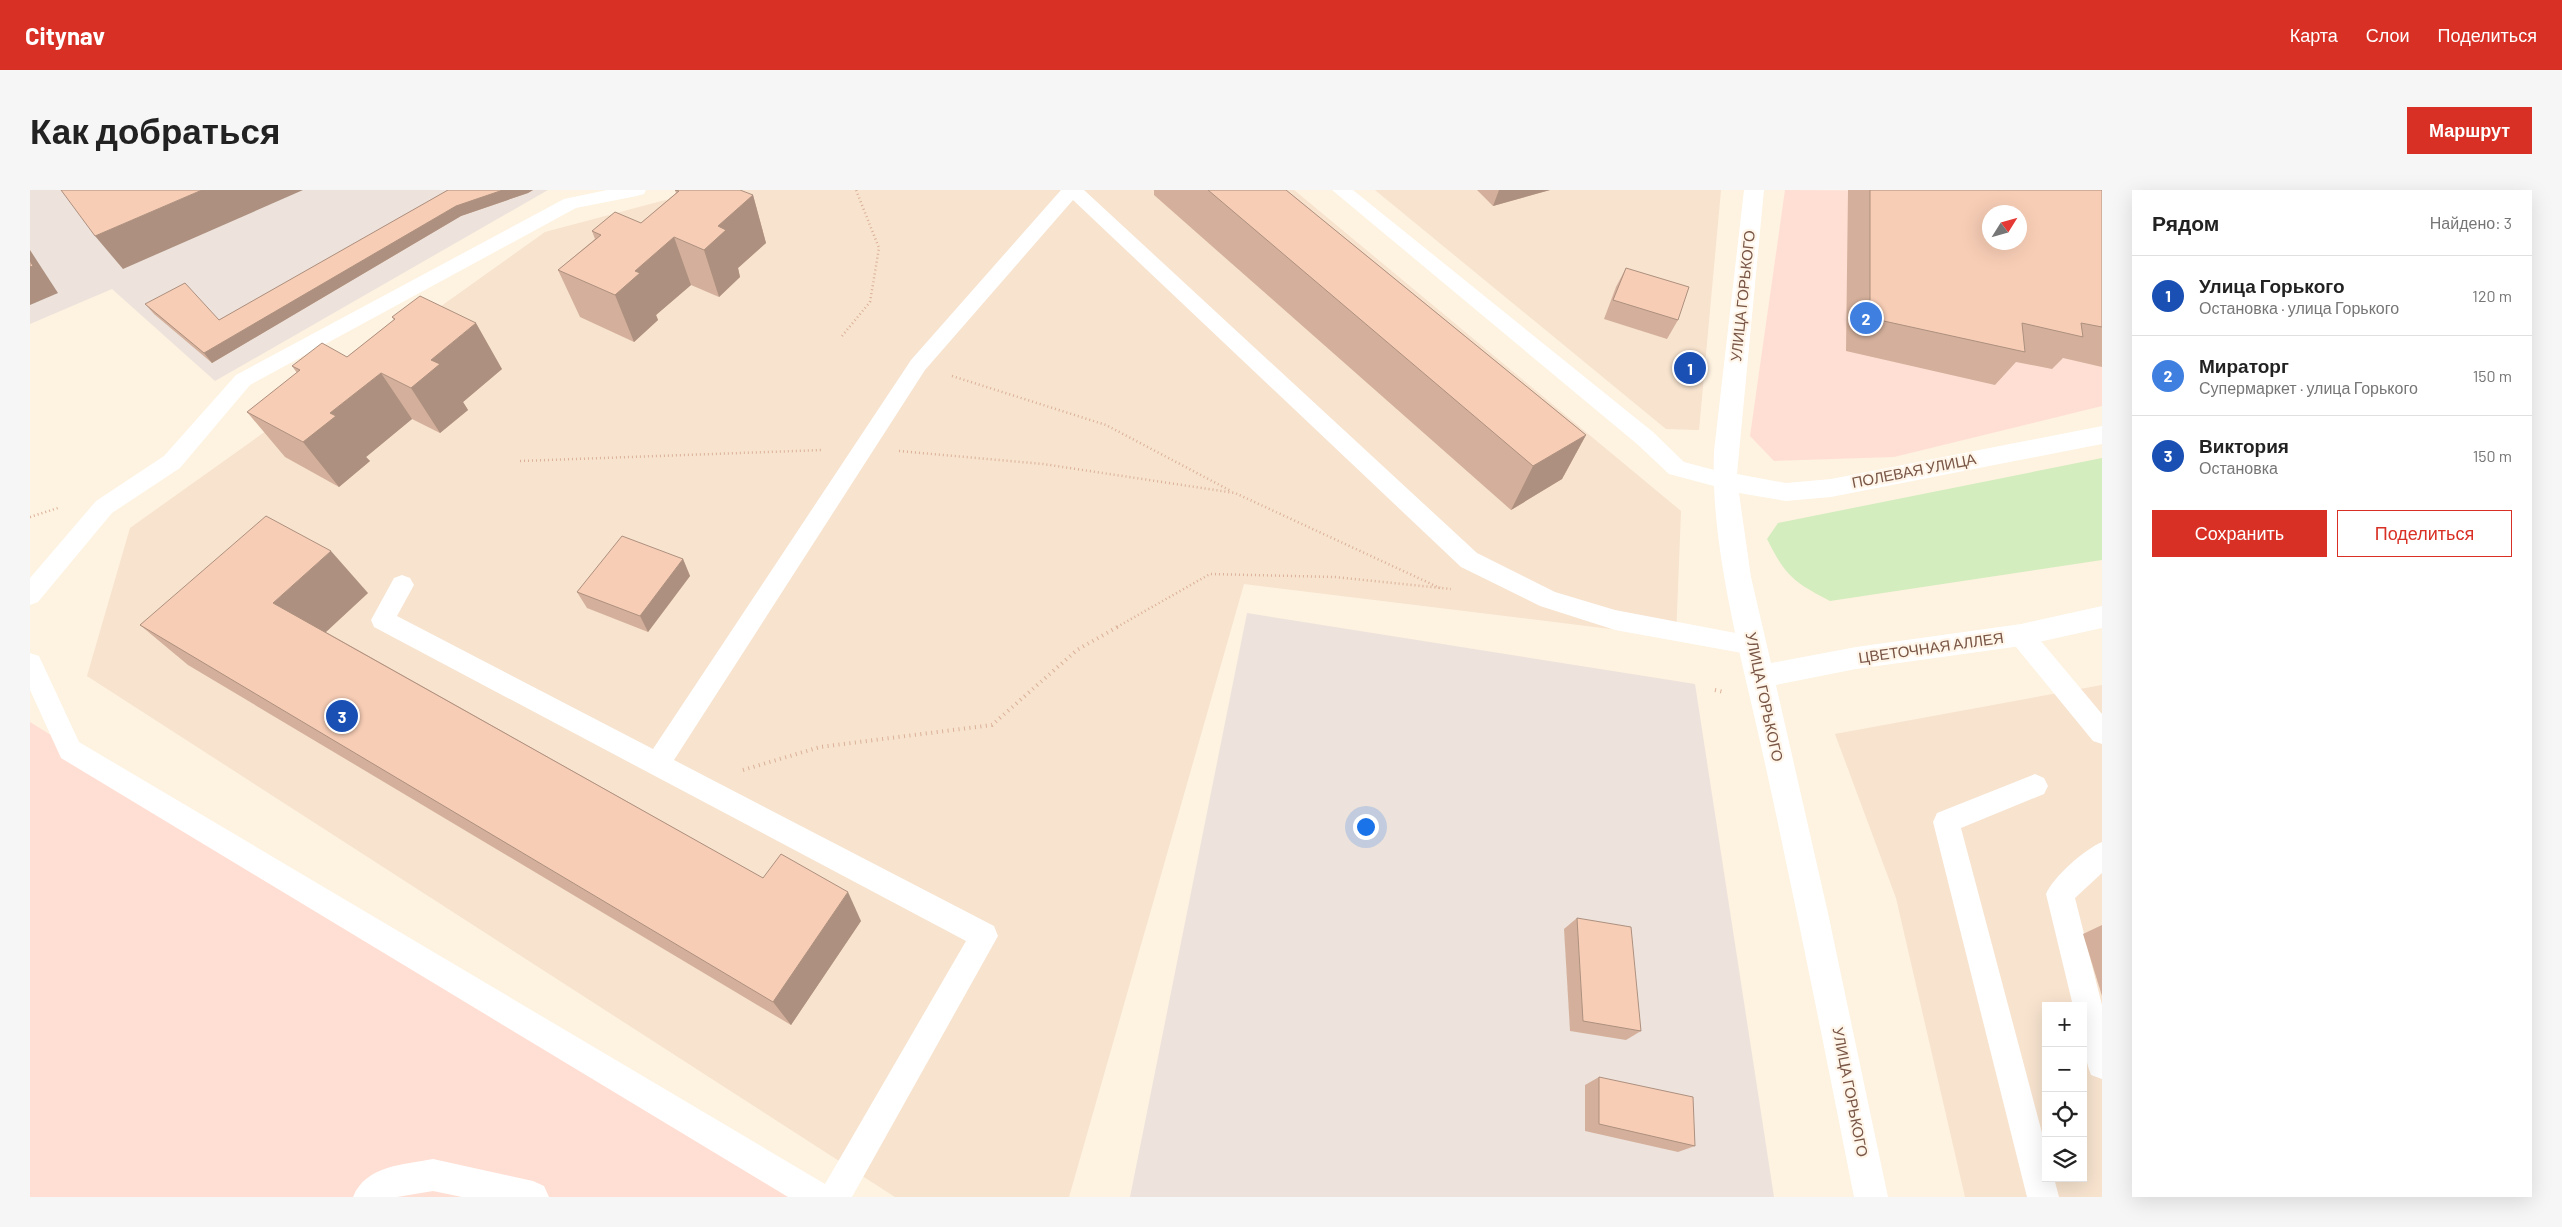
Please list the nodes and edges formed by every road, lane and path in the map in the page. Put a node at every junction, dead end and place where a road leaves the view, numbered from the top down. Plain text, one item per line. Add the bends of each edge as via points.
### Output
1 (637, 190) edge
2 (856, 190) edge
3 (1072, 190) edge
4 (1341, 190) edge
5 (1754, 190) edge
6 (842, 336) dead end
7 (918, 365) junction
8 (2102, 435) edge
9 (863, 448) junction
10 (520, 461) dead end
11 (1726, 482) junction
12 (1235, 494) junction
13 (402, 584) dead end
14 (1440, 588) junction
15 (1460, 590) dead end
16 (30, 595) edge
17 (2102, 617) edge
18 (2021, 635) junction
19 (1752, 644) junction
20 (30, 663) edge
21 (1759, 677) junction
22 (2102, 733) edge
23 (657, 764) junction
24 (696, 784) junction
25 (2035, 786) dead end
26 (2102, 855) edge
27 (2102, 1064) edge
28 (369, 1197) edge
29 (533, 1197) edge
30 (818, 1197) edge
31 (834, 1197) edge
32 (1871, 1197) edge
33 (2043, 1197) edge

1 - 16 lane via 571,203 243,380 172,462 104,507
2 - 6 path via 878,248 870,302
3 - 7 lane
3 - 19 lane via 1469,560 1548,599 1615,620
4 - 11 lane via 1646,438 1678,468
5 - 11 main road, УЛИЦА ГОРЬКОГО via 1726,451
7 - 9 lane
7 - 12 path via 1106,425
8 - 11 main road, ПОЛЕВАЯ УЛИЦА via 1831,488 1786,492
9 - 10 path
9 - 12 path via 1043,464
9 - 23 lane
11 - 19 main road, УЛИЦА ГОРЬКОГО via 1738,577
12 - 14 path
13 - 23 lane via 383,620
14 - 15 path
14 - 24 path via 1335,577 1210,574 1076,650 992,725 820,747
17 - 18 main road, ЦВЕТОЧНАЯ АЛЛЕЯ
18 - 21 main road, ЦВЕТОЧНАЯ АЛЛЕЯ via 1856,658
18 - 22 lane
19 - 21 main road, УЛИЦА ГОРЬКОГО
20 - 30 lane via 70,750
21 - 32 main road, УЛИЦА ГОРЬКОГО via 1813,913
23 - 24 lane
24 - 31 lane via 984,936
25 - 33 lane via 1946,822
26 - 27 lane via 2060,894
28 - 29 lane via 387,1183 433,1175

